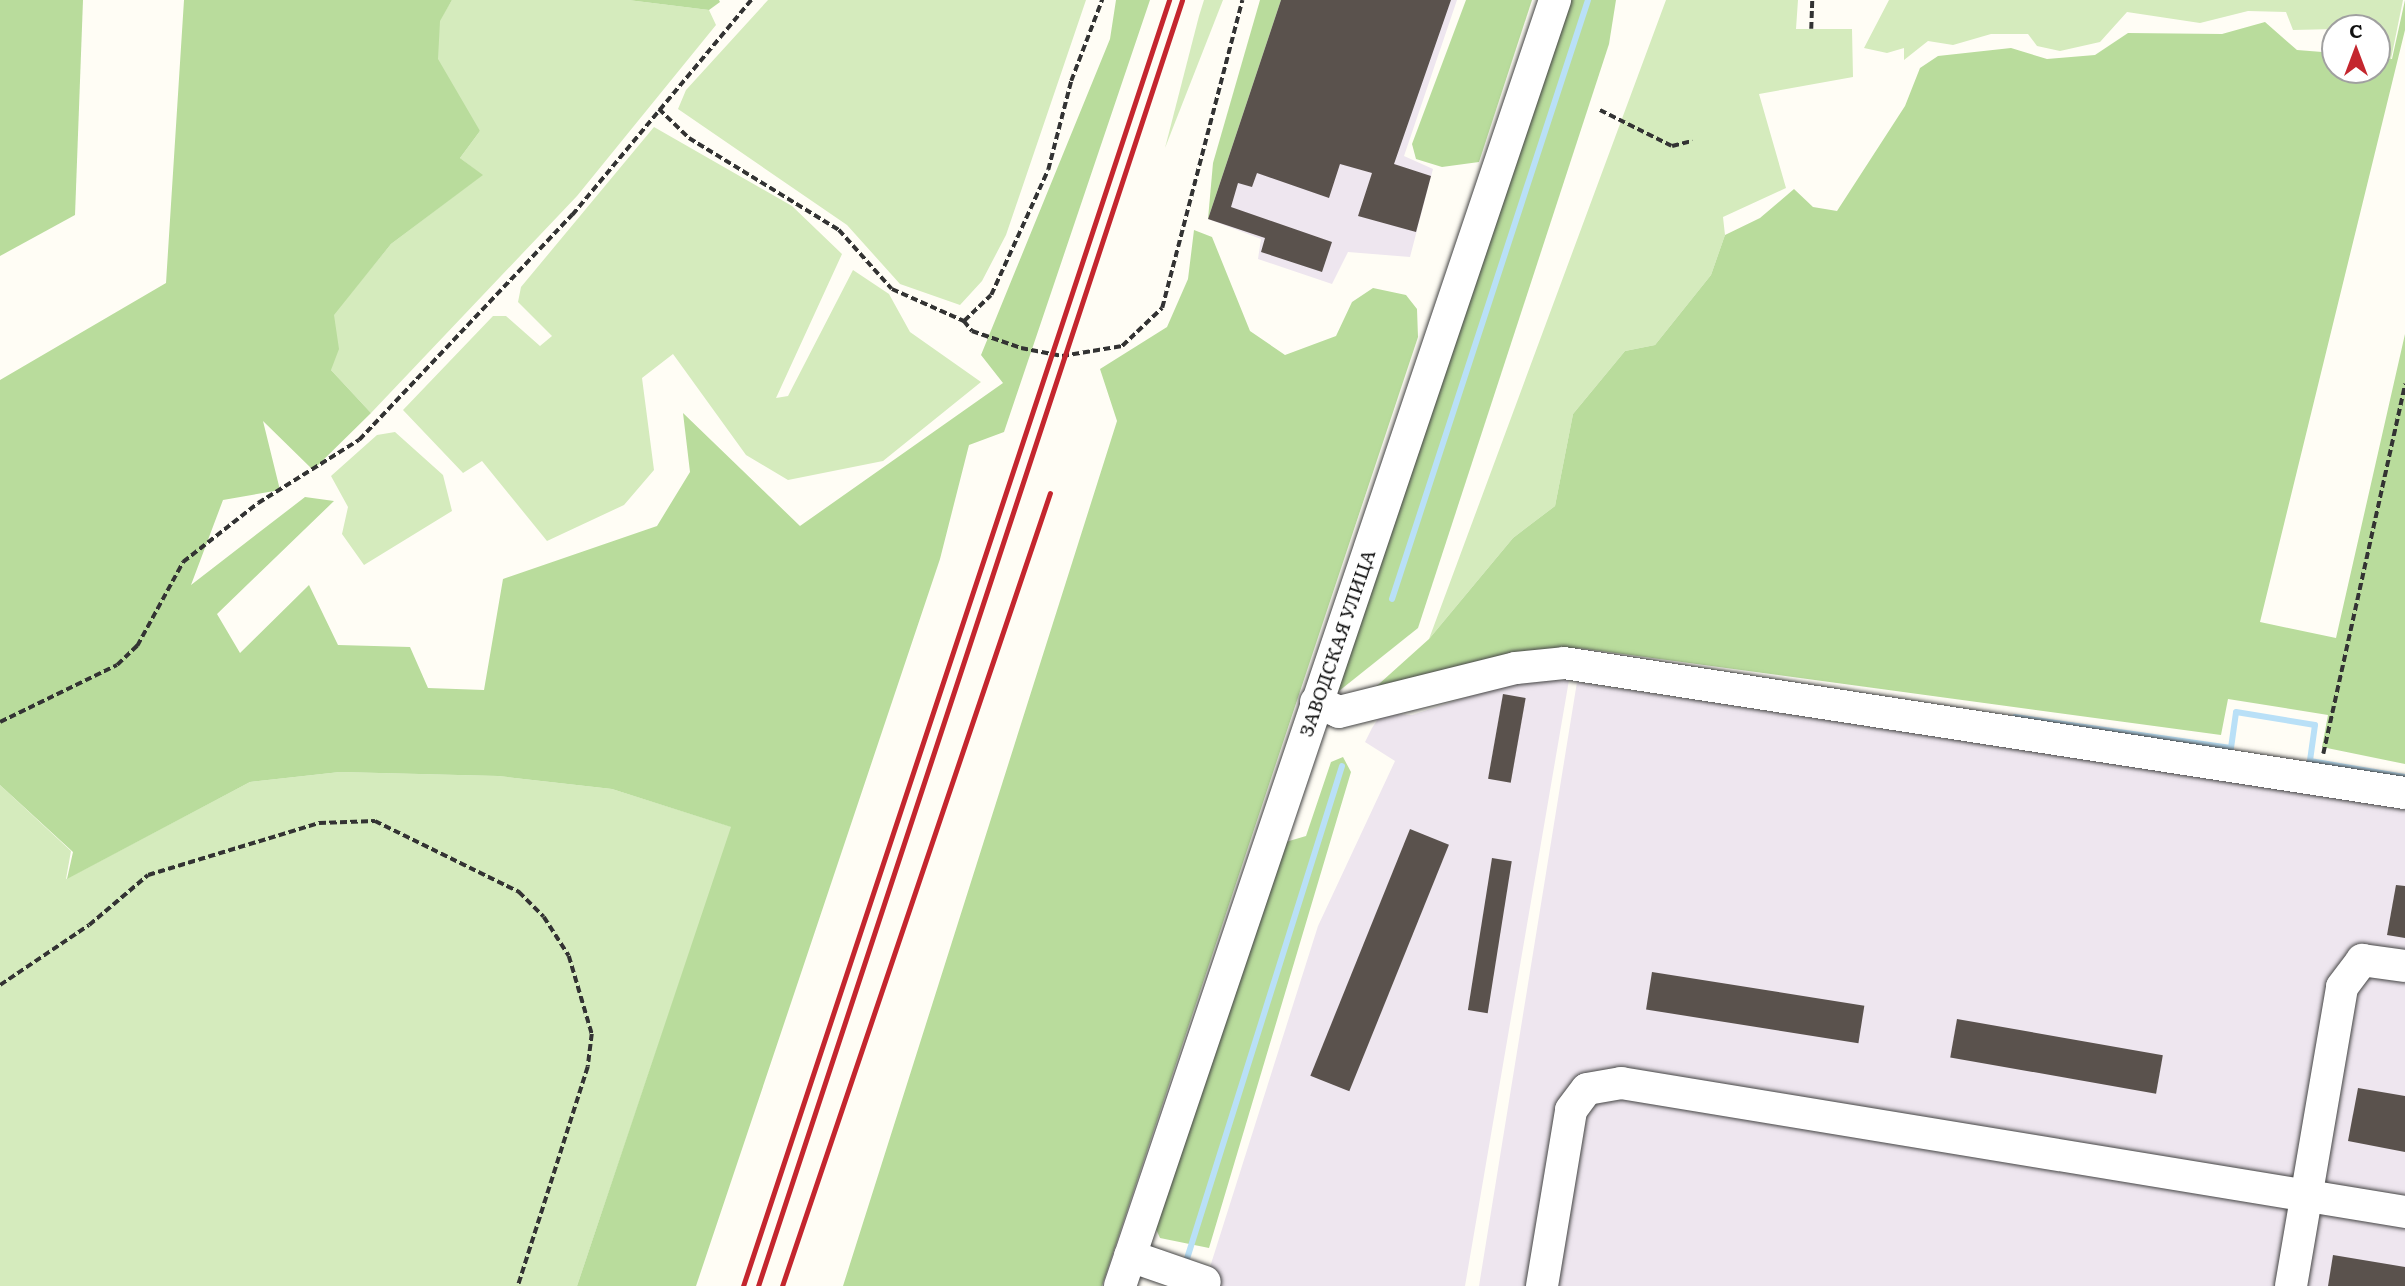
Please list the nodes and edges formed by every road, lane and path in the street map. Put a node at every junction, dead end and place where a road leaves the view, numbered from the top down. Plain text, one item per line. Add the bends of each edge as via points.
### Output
1 (751, 0) edge
2 (1102, 0) edge
3 (1242, 0) edge
4 (1555, 0) edge
5 (1812, 0) edge
6 (1811, 29) dead end
7 (659, 109) junction
8 (1600, 110) dead end
9 (1692, 141) dead end
10 (964, 321) junction
11 (2405, 384) edge
12 (1316, 702) junction
13 (0, 722) edge
14 (2324, 780) junction
15 (2405, 793) edge
16 (2405, 966) edge
17 (0, 985) edge
18 (2307, 1196) junction
19 (2405, 1212) edge
20 (1130, 1256) junction
21 (1205, 1282) dead end
22 (518, 1286) edge
23 (1120, 1286) edge
24 (1542, 1286) edge
25 (2291, 1286) edge

1 - 7 path
2 - 10 path via 1071,81 1048,170 991,295
3 - 10 path via 1162,308 1122,346 1062,356 1009,344
4 - 12 street, ЗАВОДСКАЯ УЛИЦА
5 - 6 path
7 - 10 path via 689,138 839,230 892,289
7 - 13 path via 572,215 359,440 258,503 183,562 137,646 117,666
8 - 9 path via 1672,146
11 - 14 path via 2322,747
12 - 14 street via 1362,719 1516,668 1564,663
12 - 20 street, ЗАВОДСКАЯ УЛИЦА
14 - 15 street
16 - 18 street via 2362,960 2342,986
17 - 22 path via 89,925 148,875 319,823 375,821 519,892 544,917 569,957 592,1034 589,1067
18 - 19 street
18 - 24 street via 1621,1083 1587,1089 1571,1110
18 - 25 street
20 - 21 street
20 - 23 street, ЗАВОДСКАЯ УЛИЦА

